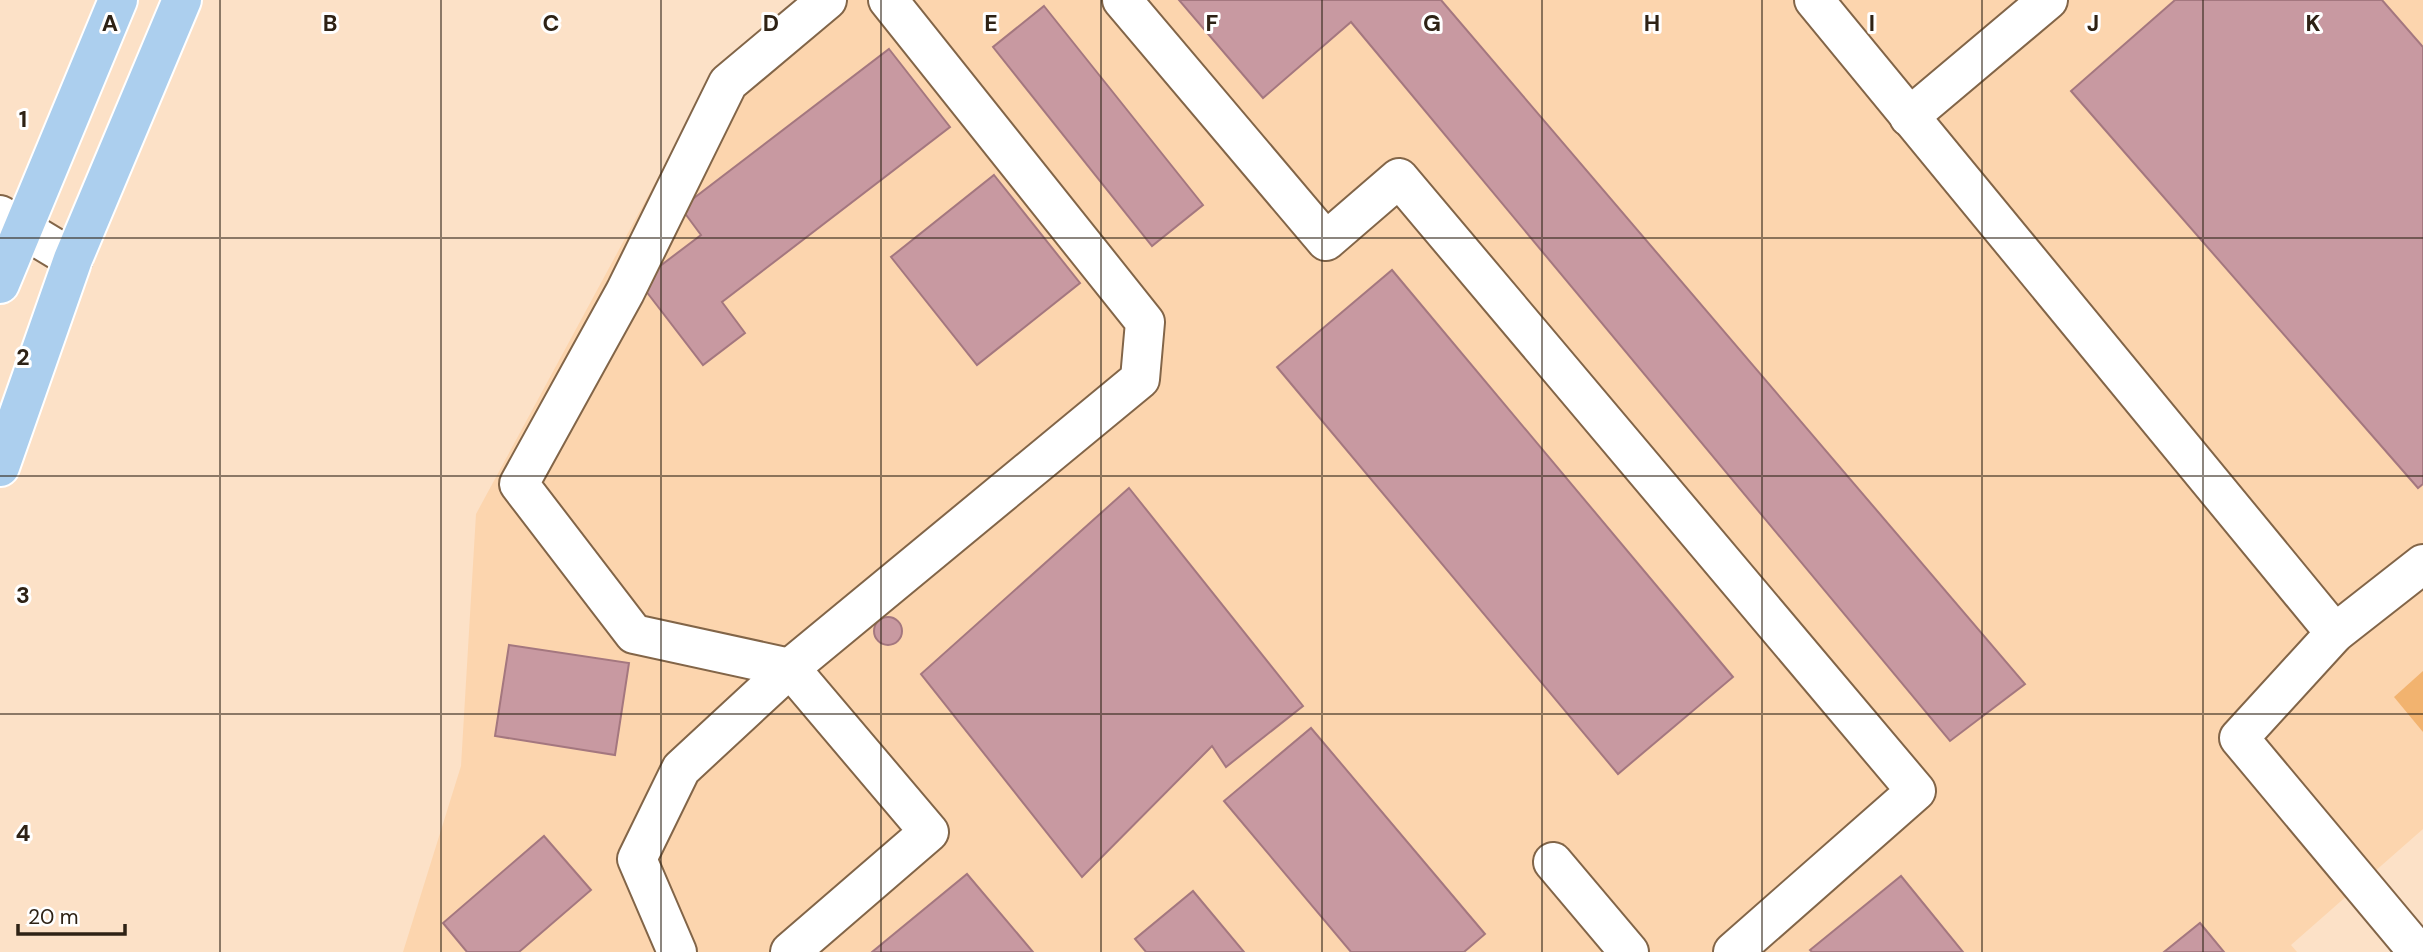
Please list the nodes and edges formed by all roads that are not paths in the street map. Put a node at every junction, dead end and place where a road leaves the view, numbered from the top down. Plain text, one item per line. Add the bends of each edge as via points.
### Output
1 (118, 0) edge
2 (182, 0) edge
3 (827, 0) edge
4 (888, 0) edge
5 (1122, 0) edge
6 (1814, 0) edge
7 (2048, 0) edge
8 (1909, 117) junction
9 (10, 222) edge
10 (73, 259) junction
11 (0, 285) edge
12 (0, 467) edge
13 (2423, 564) edge
14 (2335, 633) junction
15 (790, 668) junction
16 (1553, 862) dead end
17 (677, 952) edge
18 (790, 952) edge
19 (1629, 952) edge
20 (1733, 952) edge
21 (2418, 952) edge

1 - 9 main road
2 - 10 main road
3 - 15 street via 728,83 625,292 519,484 634,634
4 - 15 street via 1145,322 1140,379
5 - 20 street via 1326,241 1399,178 1916,791
6 - 8 street
7 - 8 street
8 - 14 street
9 - 10 street
9 - 11 main road
10 - 12 main road
13 - 14 street
14 - 21 street via 2239,738
15 - 17 street via 681,769 637,859
15 - 18 street via 929,832
16 - 19 street

